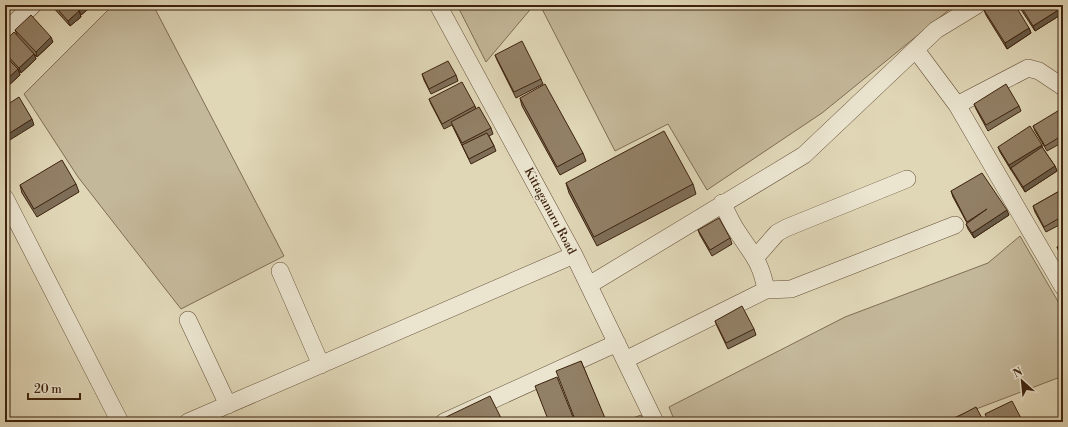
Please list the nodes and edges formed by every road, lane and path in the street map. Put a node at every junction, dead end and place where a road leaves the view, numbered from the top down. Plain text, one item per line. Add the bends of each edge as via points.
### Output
1 (33, 5) edge
2 (438, 5) edge
3 (977, 5) edge
4 (5, 32) edge
5 (916, 50) junction
6 (1063, 87) edge
7 (957, 105) junction
8 (907, 179) dead end
9 (5, 198) edge
10 (722, 203) junction
11 (955, 225) dead end
12 (574, 255) junction
13 (756, 257) junction
14 (280, 271) dead end
15 (589, 285) junction
16 (1063, 287) edge
17 (766, 290) junction
18 (188, 320) dead end
19 (617, 343) junction
20 (625, 360) junction
21 (321, 365) junction
22 (228, 405) junction
23 (120, 422) edge
24 (188, 422) edge
25 (444, 422) edge
26 (655, 422) edge

1 - 4 street
2 - 12 street, Kittaganuru Road
3 - 5 street via 936,30
5 - 7 street
5 - 10 street via 804,155
6 - 7 street via 1038,71 1028,68
7 - 16 street
8 - 13 street via 786,228 777,233
9 - 23 street
10 - 13 street via 736,230
10 - 15 street
11 - 17 street via 791,288
12 - 15 street, Kittaganuru Road
12 - 21 street
13 - 17 street
14 - 21 street
15 - 19 street, Kittaganuru Road
17 - 20 street
18 - 22 street
19 - 20 street, Kittaganuru Road
19 - 25 street
20 - 26 street, Kittaganuru Road
21 - 22 street
22 - 24 street

